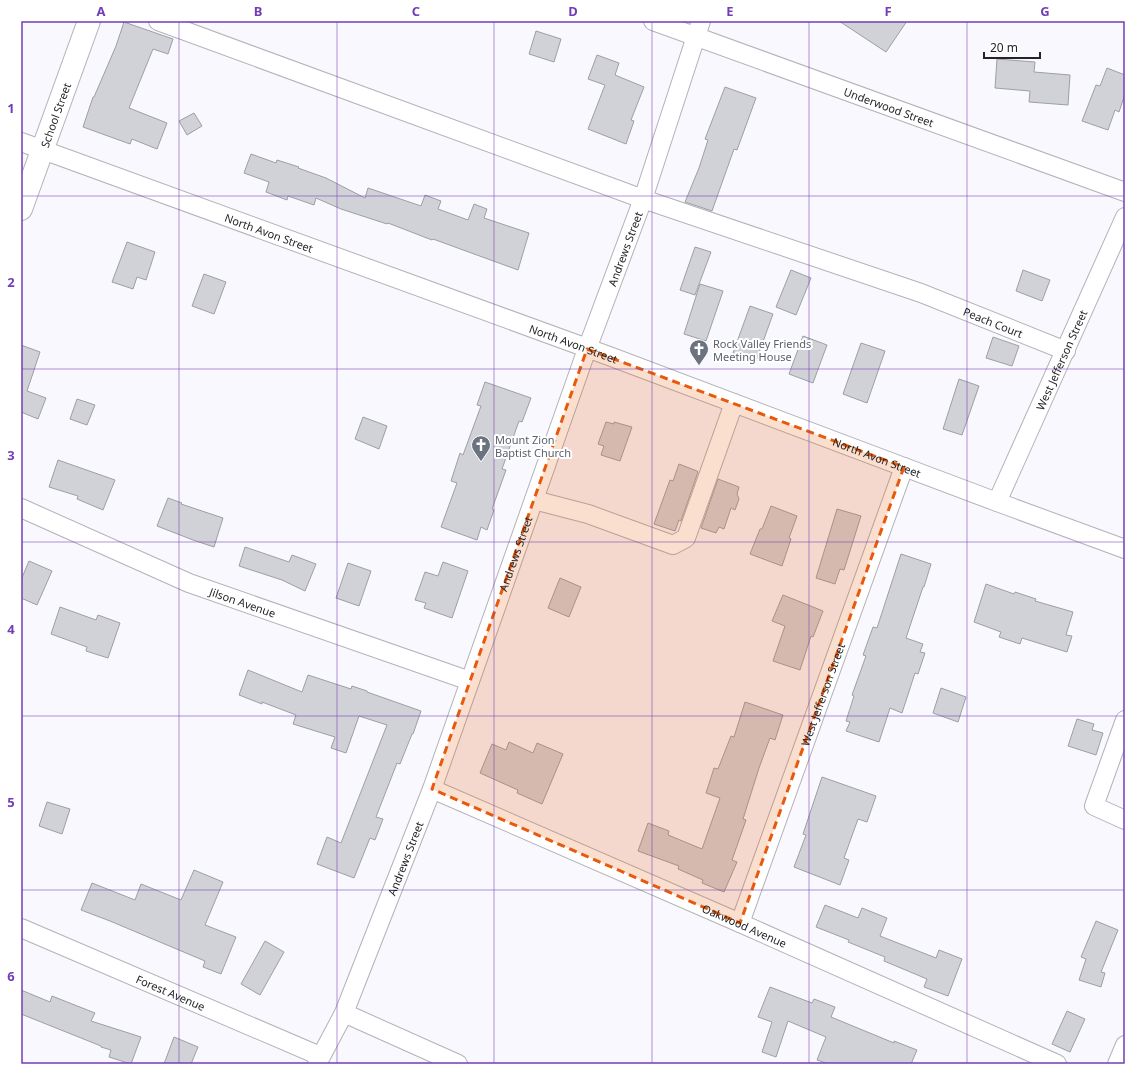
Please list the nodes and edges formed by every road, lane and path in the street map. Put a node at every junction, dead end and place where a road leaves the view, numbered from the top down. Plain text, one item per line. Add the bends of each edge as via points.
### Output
1 (89, 21) edge
2 (158, 21) edge
3 (653, 21) edge
4 (699, 29) edge
5 (21, 142) edge
6 (42, 149) junction
7 (1125, 192) edge
8 (644, 199) junction
9 (21, 209) edge
10 (1125, 217) edge
11 (588, 348) junction
12 (1066, 351) junction
13 (734, 403) junction
14 (904, 466) junction
15 (534, 500) junction
16 (997, 502) junction
17 (21, 508) edge
18 (1125, 549) edge
19 (470, 681) junction
20 (1125, 720) edge
21 (432, 789) junction
22 (1125, 820) edge
23 (740, 923) junction
24 (21, 928) edge
25 (344, 1013) junction
26 (1125, 1045) edge
27 (318, 1060) edge
28 (458, 1064) edge
29 (1057, 1064) edge
30 (1117, 1064) edge

1 - 6 main road, School Street
2 - 8 street, Peach Court
3 - 4 street, Underwood Street
4 - 7 street, Underwood Street
4 - 8 street, Andrews Street
5 - 6 street, North Avon Street
6 - 9 main road, School Street
6 - 11 street, North Avon Street
8 - 11 street, Andrews Street
8 - 12 street, Peach Court via 921,293
10 - 12 street, West Jefferson Street
11 - 13 street, North Avon Street
11 - 15 street, Andrews Street
12 - 16 street, West Jefferson Street
13 - 14 street, North Avon Street
13 - 15 street via 686,538 673,545 588,514
14 - 16 street, North Avon Street
14 - 23 street, West Jefferson Street
15 - 19 street, Andrews Street
16 - 18 street, North Avon Street
17 - 19 street, Jilson Avenue via 189,583
19 - 21 street, Andrews Street
20 - 22 street via 1094,806
21 - 23 street, Oakwood Avenue
21 - 25 street, Andrews Street
23 - 29 street, Oakwood Avenue
24 - 27 street, Forest Avenue
25 - 27 street, Andrews Street
25 - 28 street
26 - 30 street

